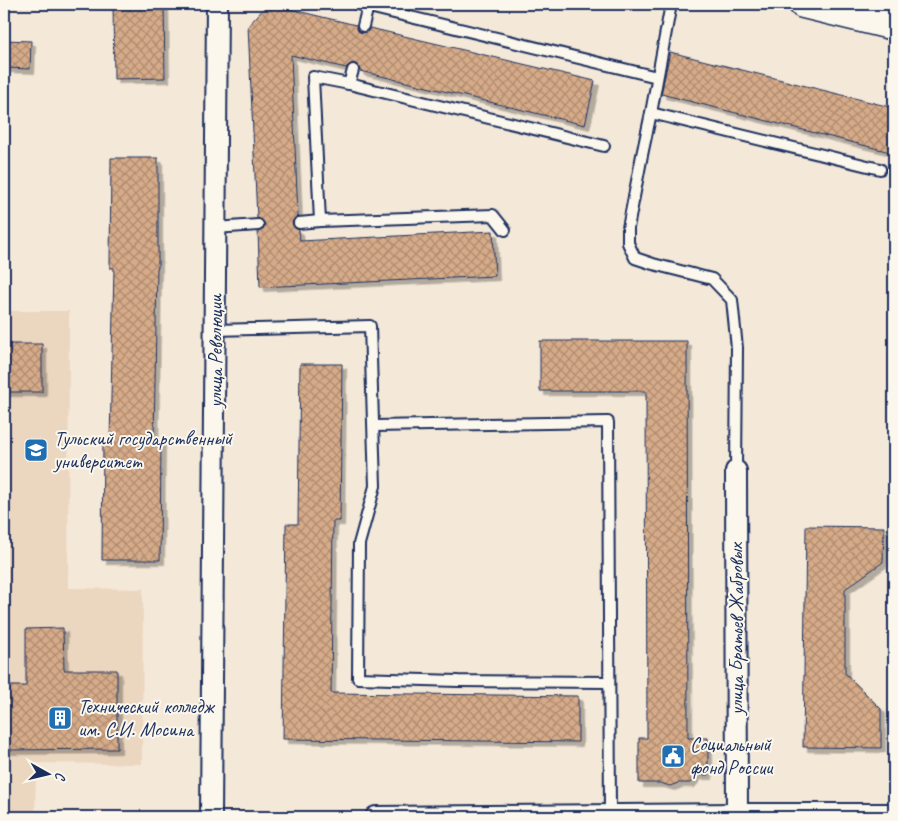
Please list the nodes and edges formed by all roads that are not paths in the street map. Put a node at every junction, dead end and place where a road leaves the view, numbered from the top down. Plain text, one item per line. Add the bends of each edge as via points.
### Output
1 (217, 4) edge
2 (671, 4) edge
3 (803, 4) edge
4 (362, 5) edge
5 (363, 26) dead end
6 (894, 26) edge
7 (353, 70) dead end
8 (657, 77) junction
9 (349, 84) junction
10 (651, 113) junction
11 (604, 146) dead end
12 (880, 169) dead end
13 (320, 221) junction
14 (299, 222) dead end
15 (258, 225) dead end
16 (215, 228) junction
17 (505, 230) dead end
18 (215, 330) junction
19 (374, 426) junction
20 (736, 471) joint
21 (609, 682) junction
22 (894, 814) edge
23 (610, 815) junction
24 (737, 815) edge
25 (211, 817) edge
26 (376, 817) edge

1 - 16 street, улица Революции
2 - 8 lane
3 - 6 main road
4 - 5 lane
4 - 8 lane
7 - 9 lane
8 - 10 lane
9 - 11 lane
9 - 13 lane via 313,77
10 - 12 lane
10 - 20 lane via 628,228 628,243 635,258 712,279 732,300 738,348
13 - 14 lane
13 - 17 lane via 493,215
15 - 16 lane
16 - 18 street, улица Революции
18 - 19 lane via 370,326
18 - 25 street, улица Революции
19 - 21 lane via 608,422
19 - 21 lane via 375,486 359,544 358,678
20 - 24 street, улица Братьев Жабровых
21 - 23 lane
22 - 24 street
23 - 24 street
23 - 26 street

